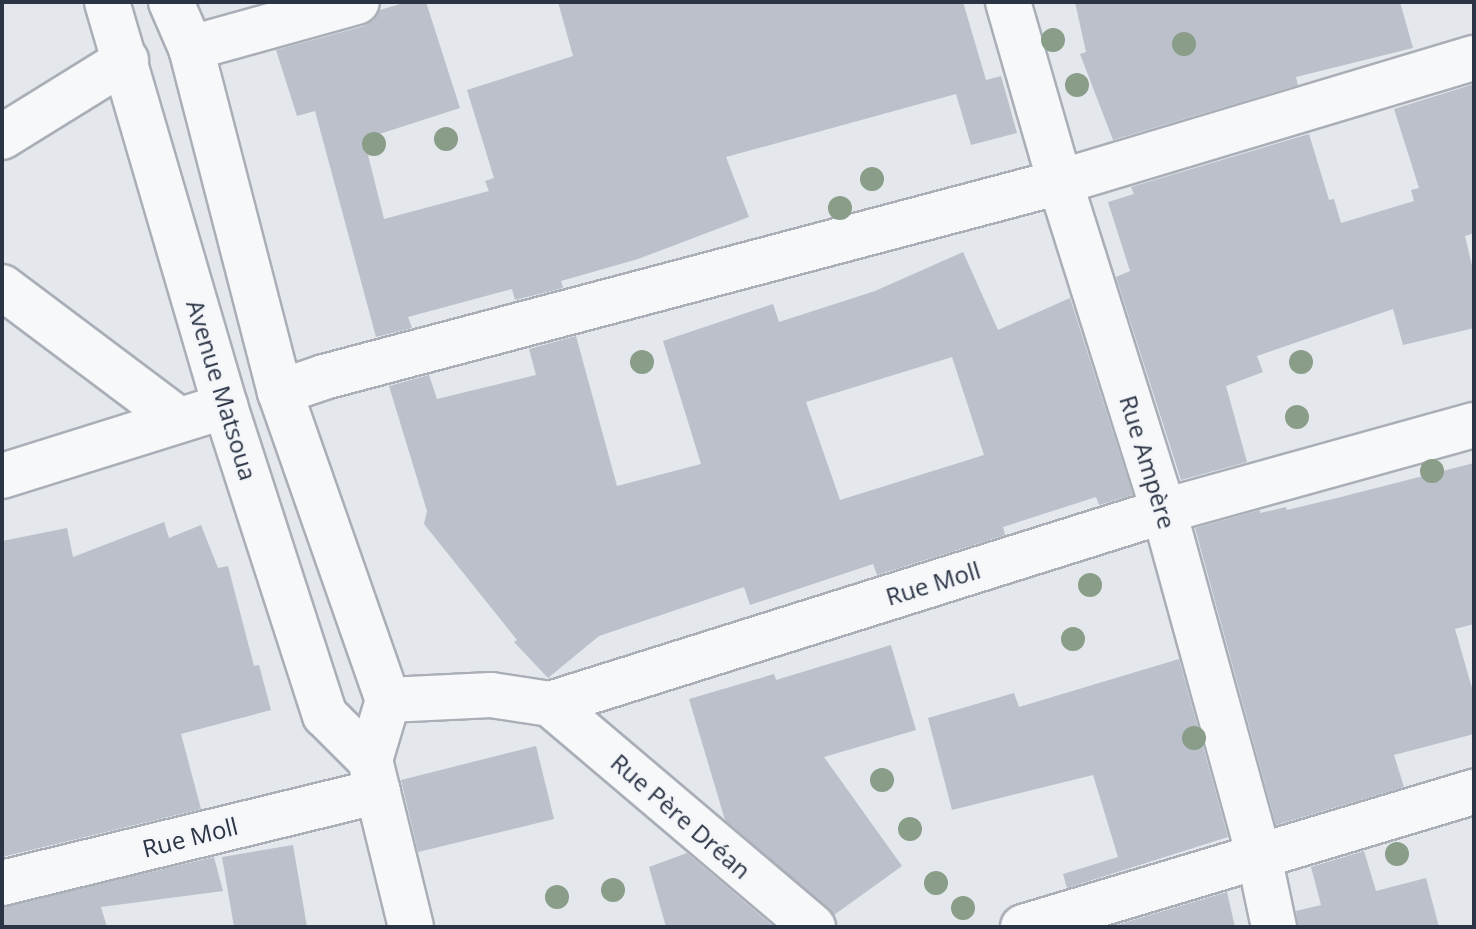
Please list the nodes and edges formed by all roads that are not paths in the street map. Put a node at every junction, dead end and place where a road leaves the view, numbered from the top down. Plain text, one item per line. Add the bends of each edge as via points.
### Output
1 (107, 2) edge
2 (171, 2) edge
3 (357, 2) edge
4 (1008, 2) edge
5 (191, 48) junction
6 (1474, 58) edge
7 (126, 60) junction
8 (2, 137) edge
9 (1060, 182) junction
10 (2, 287) edge
11 (280, 392) junction
12 (225, 406) junction
13 (178, 419) junction
14 (1474, 425) edge
15 (2, 476) edge
16 (1164, 511) junction
17 (388, 700) junction
18 (550, 704) junction
19 (374, 776) junction
20 (1474, 792) edge
21 (1259, 856) junction
22 (2, 883) edge
23 (411, 927) edge
24 (813, 927) edge
25 (1023, 927) edge
26 (1274, 927) edge

1 - 7 street, Avenue Matsoua
2 - 5 street
3 - 5 street
4 - 9 street, Rue Ampère
5 - 11 street
6 - 9 street
7 - 8 street
7 - 12 street, Avenue Matsoua
9 - 11 street
9 - 16 street, Rue Ampère
10 - 13 street
11 - 17 street
12 - 13 street
12 - 19 street, Avenue Matsoua via 325,715
13 - 15 street
14 - 16 street, Rue Moll
16 - 18 street, Rue Moll
16 - 21 street, Rue Ampère
17 - 18 street, Rue Moll via 491,695
17 - 19 street
18 - 24 street, Rue Père Dréan
19 - 22 street, Rue Moll
19 - 23 street
20 - 21 street
21 - 25 street
21 - 26 street, Rue Ampère

